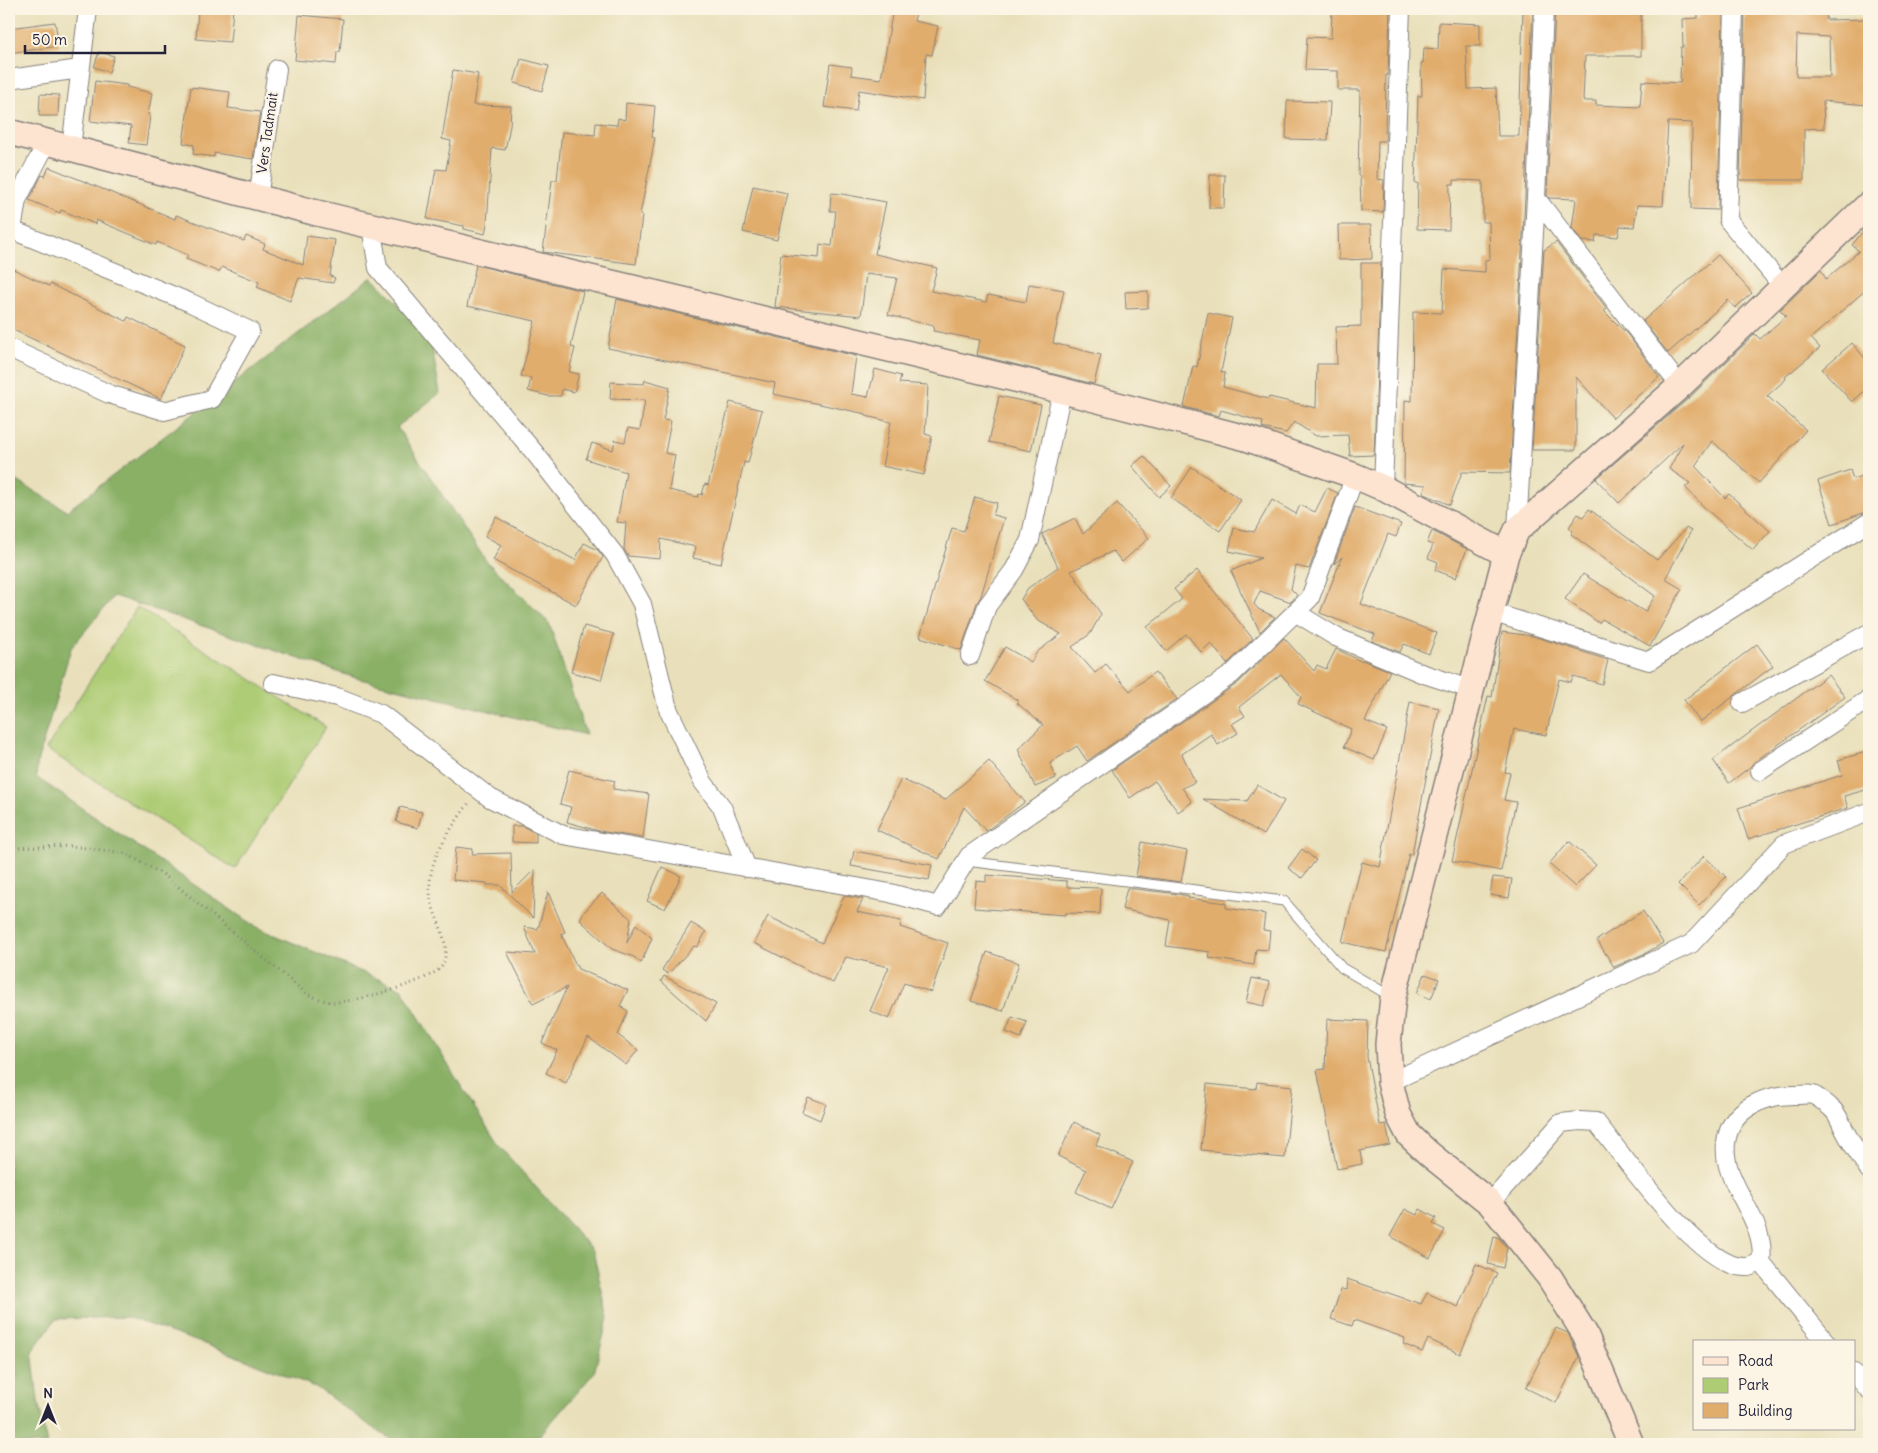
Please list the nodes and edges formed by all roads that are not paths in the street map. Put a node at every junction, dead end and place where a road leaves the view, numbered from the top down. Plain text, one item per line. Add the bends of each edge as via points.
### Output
1 (88, 9) edge
2 (1401, 9) edge
3 (1544, 9) edge
4 (1734, 9) edge
5 (80, 69) junction
6 (276, 69) dead end
7 (9, 79) edge
8 (9, 132) edge
9 (47, 142) junction
10 (71, 148) junction
11 (258, 198) junction
12 (1536, 198) junction
13 (13, 199) edge
14 (1869, 204) edge
15 (371, 226) junction
16 (1783, 287) junction
17 (9, 348) edge
18 (1680, 386) junction
19 (1062, 391) junction
20 (1355, 476) junction
21 (1383, 488) junction
22 (1869, 522) edge
23 (1517, 530) junction
24 (1506, 554) junction
25 (1295, 612) junction
26 (1491, 612) junction
27 (1869, 633) edge
28 (970, 656) dead end
29 (273, 683) dead end
30 (1470, 689) junction
31 (1869, 699) edge
32 (1742, 703) dead end
33 (1760, 771) dead end
34 (1869, 812) edge
35 (965, 861) junction
36 (747, 868) junction
37 (1393, 997) junction
38 (1390, 1082) junction
39 (1869, 1170) edge
40 (1490, 1203) junction
41 (1761, 1262) junction
42 (1824, 1340) edge
43 (1856, 1376) edge
44 (1869, 1390) edge
45 (1631, 1444) edge

1 - 5 street
2 - 21 street
3 - 12 street
4 - 16 street via 1728,220
5 - 7 street
5 - 10 street
6 - 11 street, Vers Tadmait
8 - 9 main road
9 - 10 main road
9 - 13 street
10 - 11 main road
11 - 15 main road
12 - 18 street
12 - 23 street
13 - 17 street via 12,230 191,303 250,331 212,399 164,411 109,394
14 - 16 main road
15 - 19 main road
15 - 36 street via 378,268 534,452 615,555 642,604 668,709 703,782 722,807
16 - 18 main road
18 - 23 main road
19 - 20 main road via 1246,438
19 - 28 street via 1030,540 1014,570 987,606
20 - 21 main road
20 - 25 street via 1310,598
21 - 24 main road
22 - 26 street via 1650,661
23 - 24 main road
24 - 26 main road
25 - 30 street via 1336,637 1421,673
25 - 35 street via 1232,674
26 - 30 main road
27 - 32 street
29 - 36 street via 337,696 381,714 490,798 563,836
30 - 37 main road
31 - 33 street
34 - 38 street via 1784,844 1690,944
35 - 36 street via 938,906 890,893
35 - 37 lane via 1284,901 1342,968
37 - 38 main road via 1388,1044
38 - 40 main road via 1398,1114 1409,1134 1428,1154
39 - 41 street via 1833,1109 1813,1095 1761,1099 1740,1113 1730,1126 1725,1161 1756,1228 1763,1250
40 - 41 street via 1561,1123 1596,1122 1662,1206 1704,1248 1728,1263 1746,1267
40 - 45 main road via 1550,1278 1585,1334
41 - 42 street
43 - 44 street

